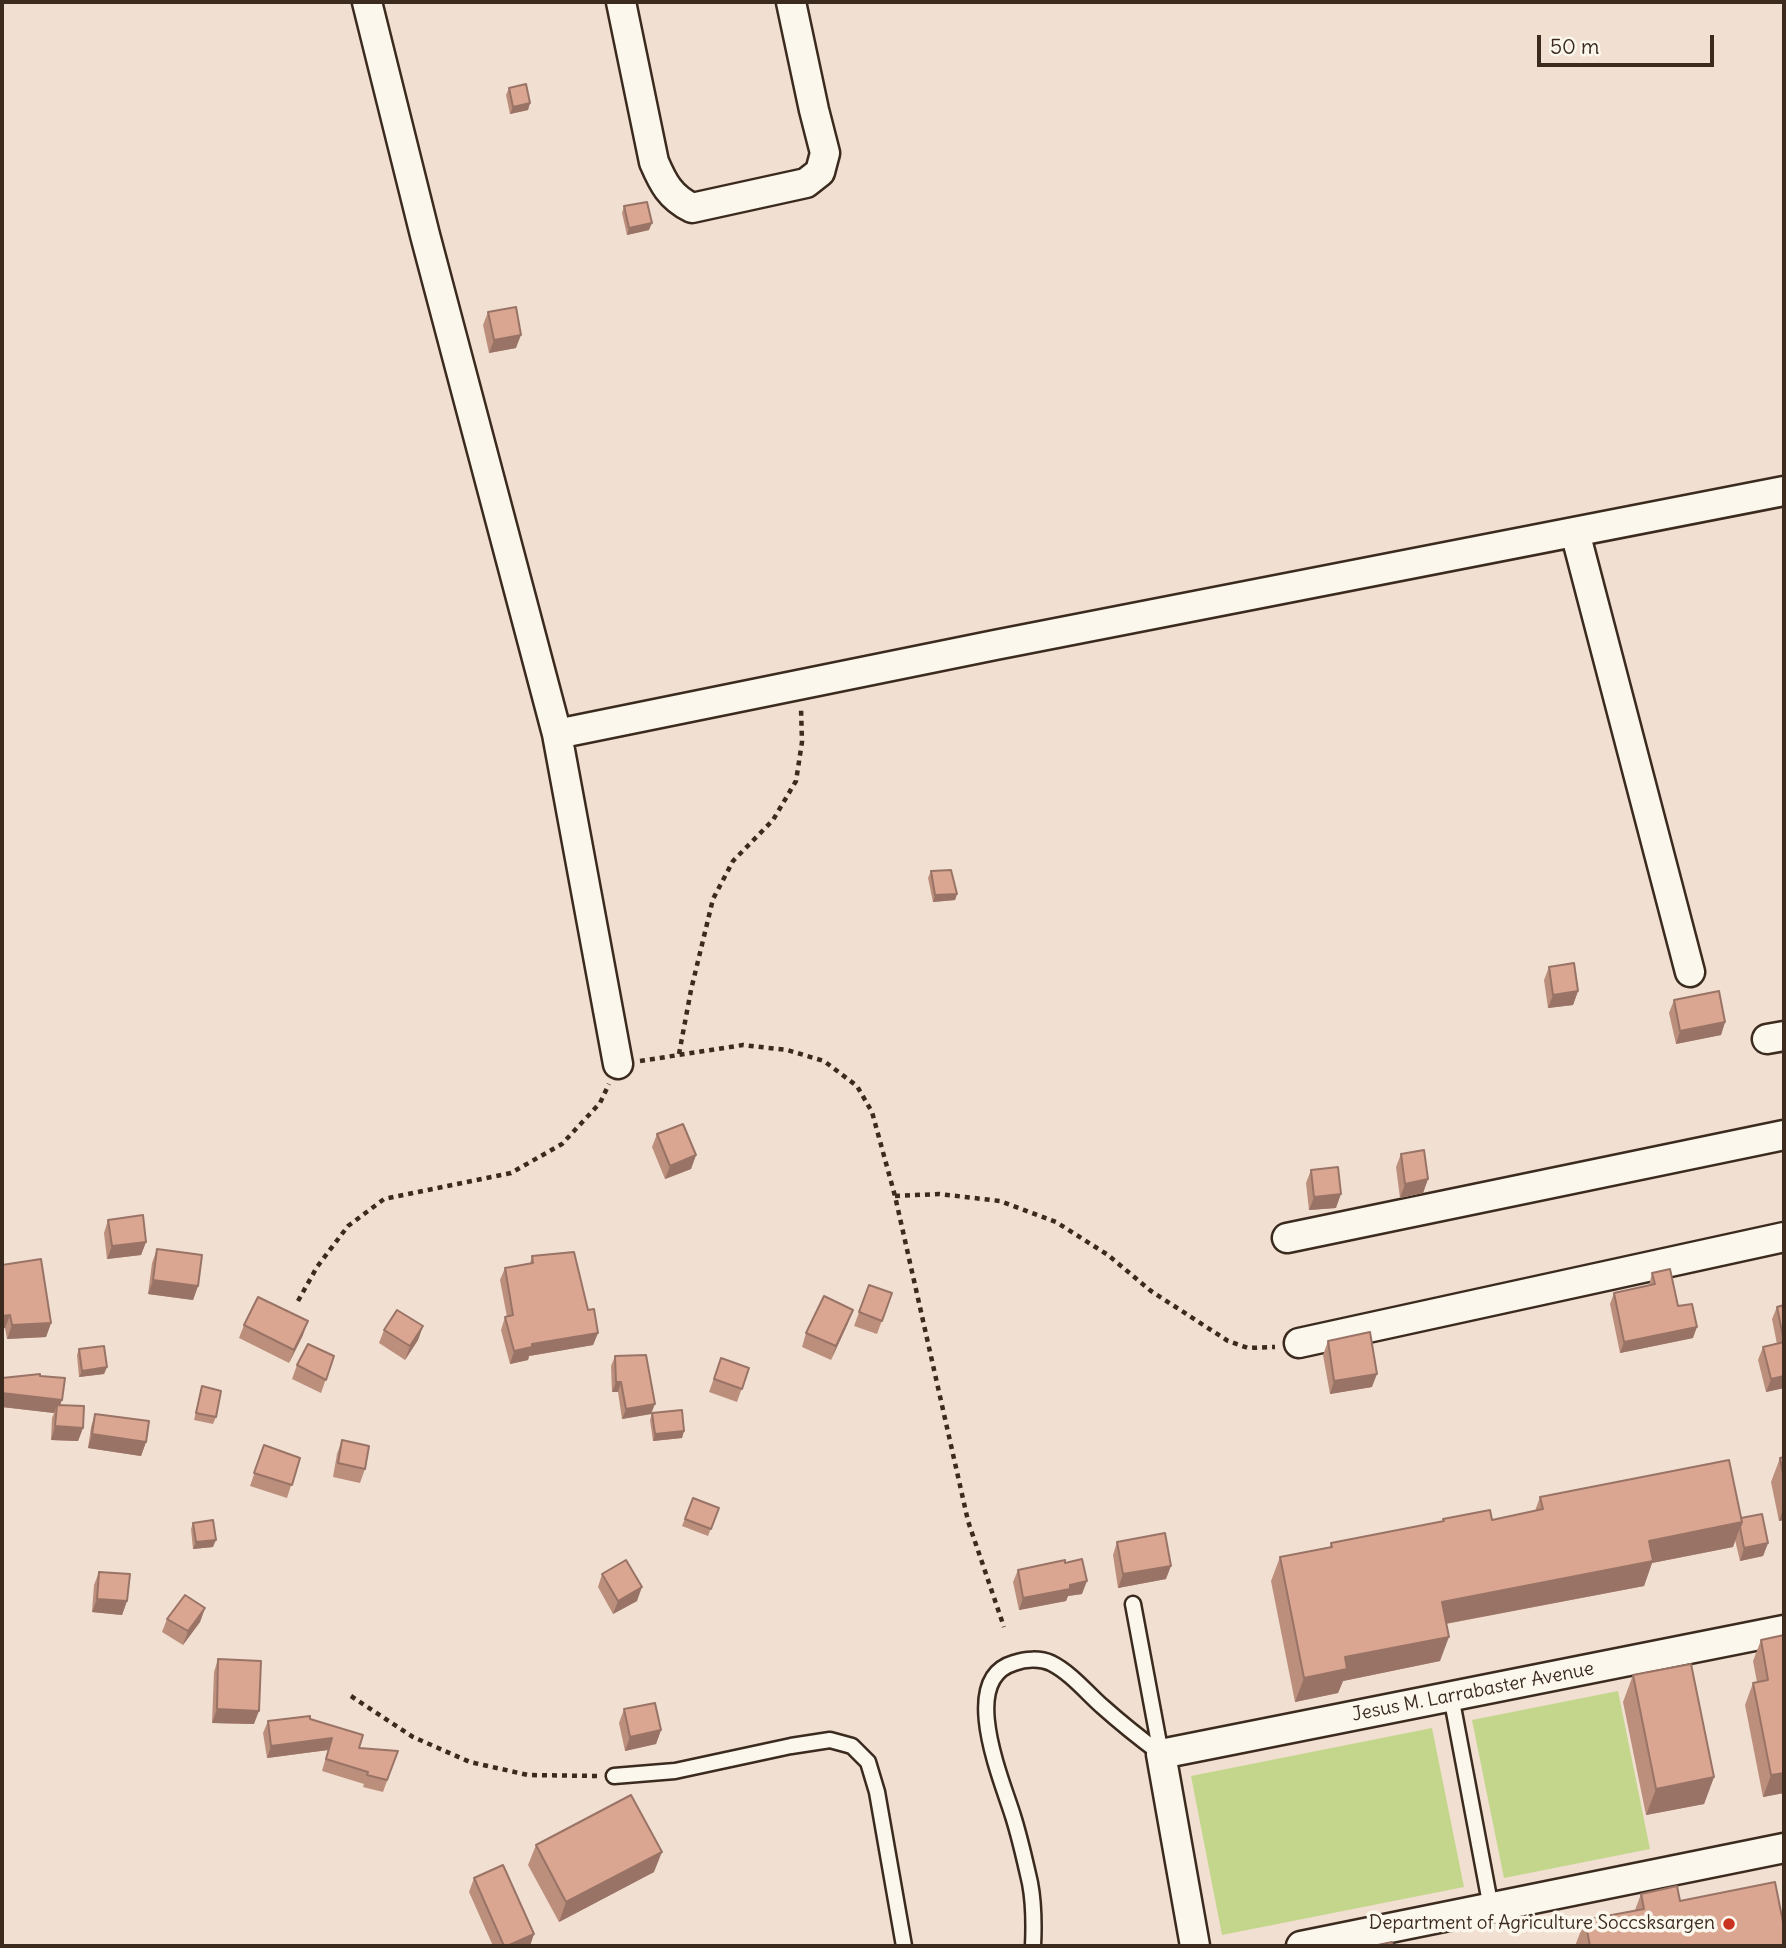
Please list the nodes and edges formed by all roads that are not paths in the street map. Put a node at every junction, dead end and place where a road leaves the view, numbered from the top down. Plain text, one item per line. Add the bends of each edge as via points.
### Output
1 (367, 2) edge
2 (621, 2) edge
3 (792, 2) edge
4 (1784, 491) edge
5 (1575, 531) junction
6 (557, 734) junction
7 (1690, 972) dead end
8 (618, 1064) road end
9 (1784, 1135) edge
10 (1784, 1237) edge
11 (1287, 1238) dead end
12 (1299, 1343) road end
13 (1133, 1604) dead end
14 (1784, 1630) edge
15 (1451, 1696) junction
16 (1161, 1754) junction
17 (614, 1776) road end
18 (1784, 1849) edge
19 (1491, 1908) junction
20 (904, 1946) edge
21 (1033, 1946) edge
22 (1195, 1946) edge
23 (1301, 1946) edge

1 - 6 street
2 - 3 street via 654,162 663,183 678,201 692,208 806,183 820,172 825,153
4 - 5 street
5 - 6 street
5 - 7 street
6 - 8 street
9 - 11 street
10 - 12 street
13 - 16 lane
14 - 15 street, Jesus M. Larrabaster Avenue
15 - 16 street, Jesus M. Larrabaster Avenue
15 - 19 lane
16 - 21 lane via 1049,1662 1026,1659 1005,1665 990,1683 986,1713 990,1743 1030,1883
16 - 22 street
17 - 20 lane via 675,1771 830,1740 852,1746 868,1762 877,1792
18 - 19 street
19 - 23 street

